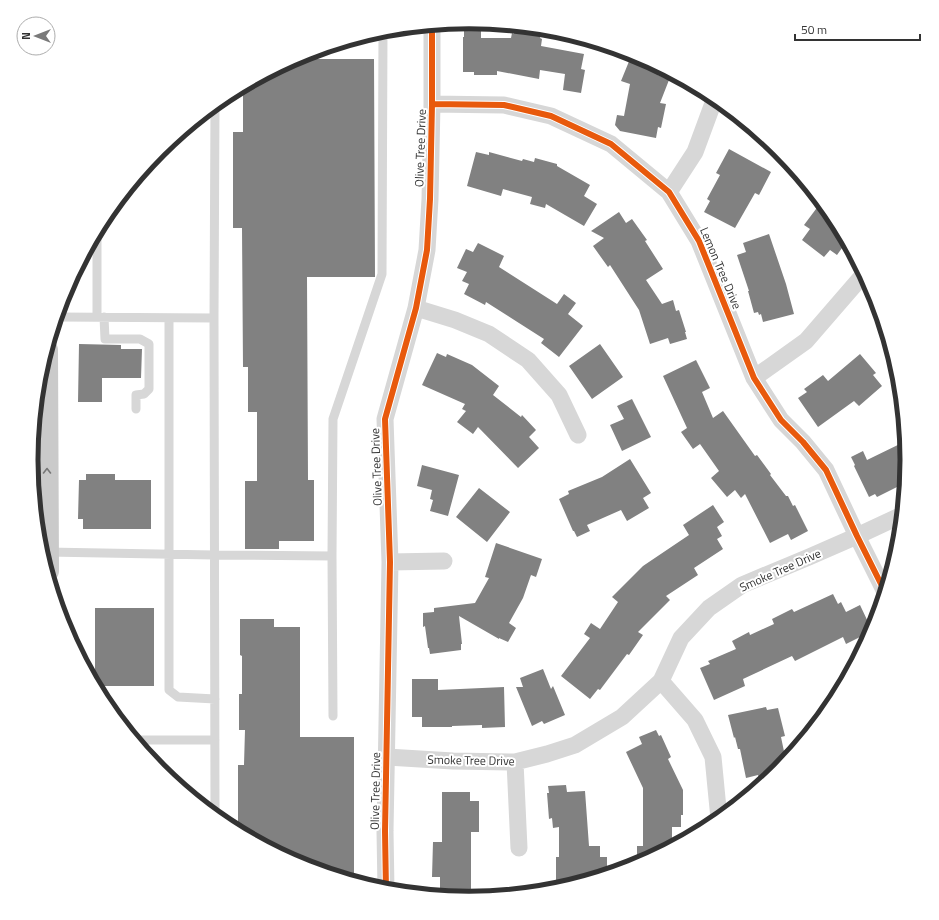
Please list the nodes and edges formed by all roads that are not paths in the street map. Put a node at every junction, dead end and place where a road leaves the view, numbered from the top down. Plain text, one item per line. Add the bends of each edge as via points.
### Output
1 (432, 31) edge
2 (383, 38) edge
3 (432, 104) junction
4 (712, 106) dead end
5 (216, 112) edge
6 (670, 192) junction
7 (97, 242) edge
8 (860, 278) edge
9 (416, 308) junction
10 (63, 317) edge
11 (100, 317) junction
12 (169, 318) junction
13 (214, 318) junction
14 (47, 377) edge
15 (754, 378) junction
16 (136, 409) dead end
17 (578, 435) dead end
18 (897, 517) edge
19 (857, 536) junction
20 (46, 539) edge
21 (169, 554) junction
22 (214, 555) junction
23 (332, 556) junction
24 (50, 558) edge
25 (444, 561) dead end
26 (390, 562) junction
27 (882, 586) edge
28 (661, 681) junction
29 (215, 698) junction
30 (332, 716) dead end
31 (142, 740) edge
32 (215, 740) junction
33 (386, 757) junction
34 (515, 762) junction
35 (215, 808) edge
36 (718, 812) edge
37 (519, 848) dead end
38 (386, 883) edge

1 - 3 street, Olive Tree Drive
2 - 23 lane via 382,274 333,419
3 - 6 street, Lemon Tree Drive via 504,105 551,116 611,144
3 - 9 street, Olive Tree Drive via 427,250
4 - 6 street via 695,152
5 - 13 lane
6 - 15 street, Lemon Tree Drive via 699,241
7 - 11 lane
8 - 15 street via 806,341
9 - 17 street via 490,334 528,360 559,395
9 - 26 street, Olive Tree Drive via 385,419
10 - 11 lane
11 - 12 lane
11 - 16 lane via 105,339 140,339 149,344 149,389 144,394 136,395
12 - 13 lane
12 - 21 lane
13 - 22 lane
20 -> 14 main road
15 - 19 street, Lemon Tree Drive via 781,420 826,470
18 - 19 street, Smoke Tree Drive
19 - 27 street, Lemon Tree Drive
19 - 28 street, Smoke Tree Drive via 742,585 709,608 681,638
21 - 22 lane
21 - 24 lane
21 - 29 lane via 169,690 178,697
22 - 23 lane
22 - 29 lane
23 - 30 lane
25 - 26 street
26 - 33 street, Olive Tree Drive
28 - 34 street, Smoke Tree Drive via 622,717 575,745
28 - 36 street via 695,720 713,757
29 - 32 lane
31 - 32 lane
32 - 35 lane
33 - 34 street, Smoke Tree Drive
33 - 38 street, Olive Tree Drive
34 - 37 street

